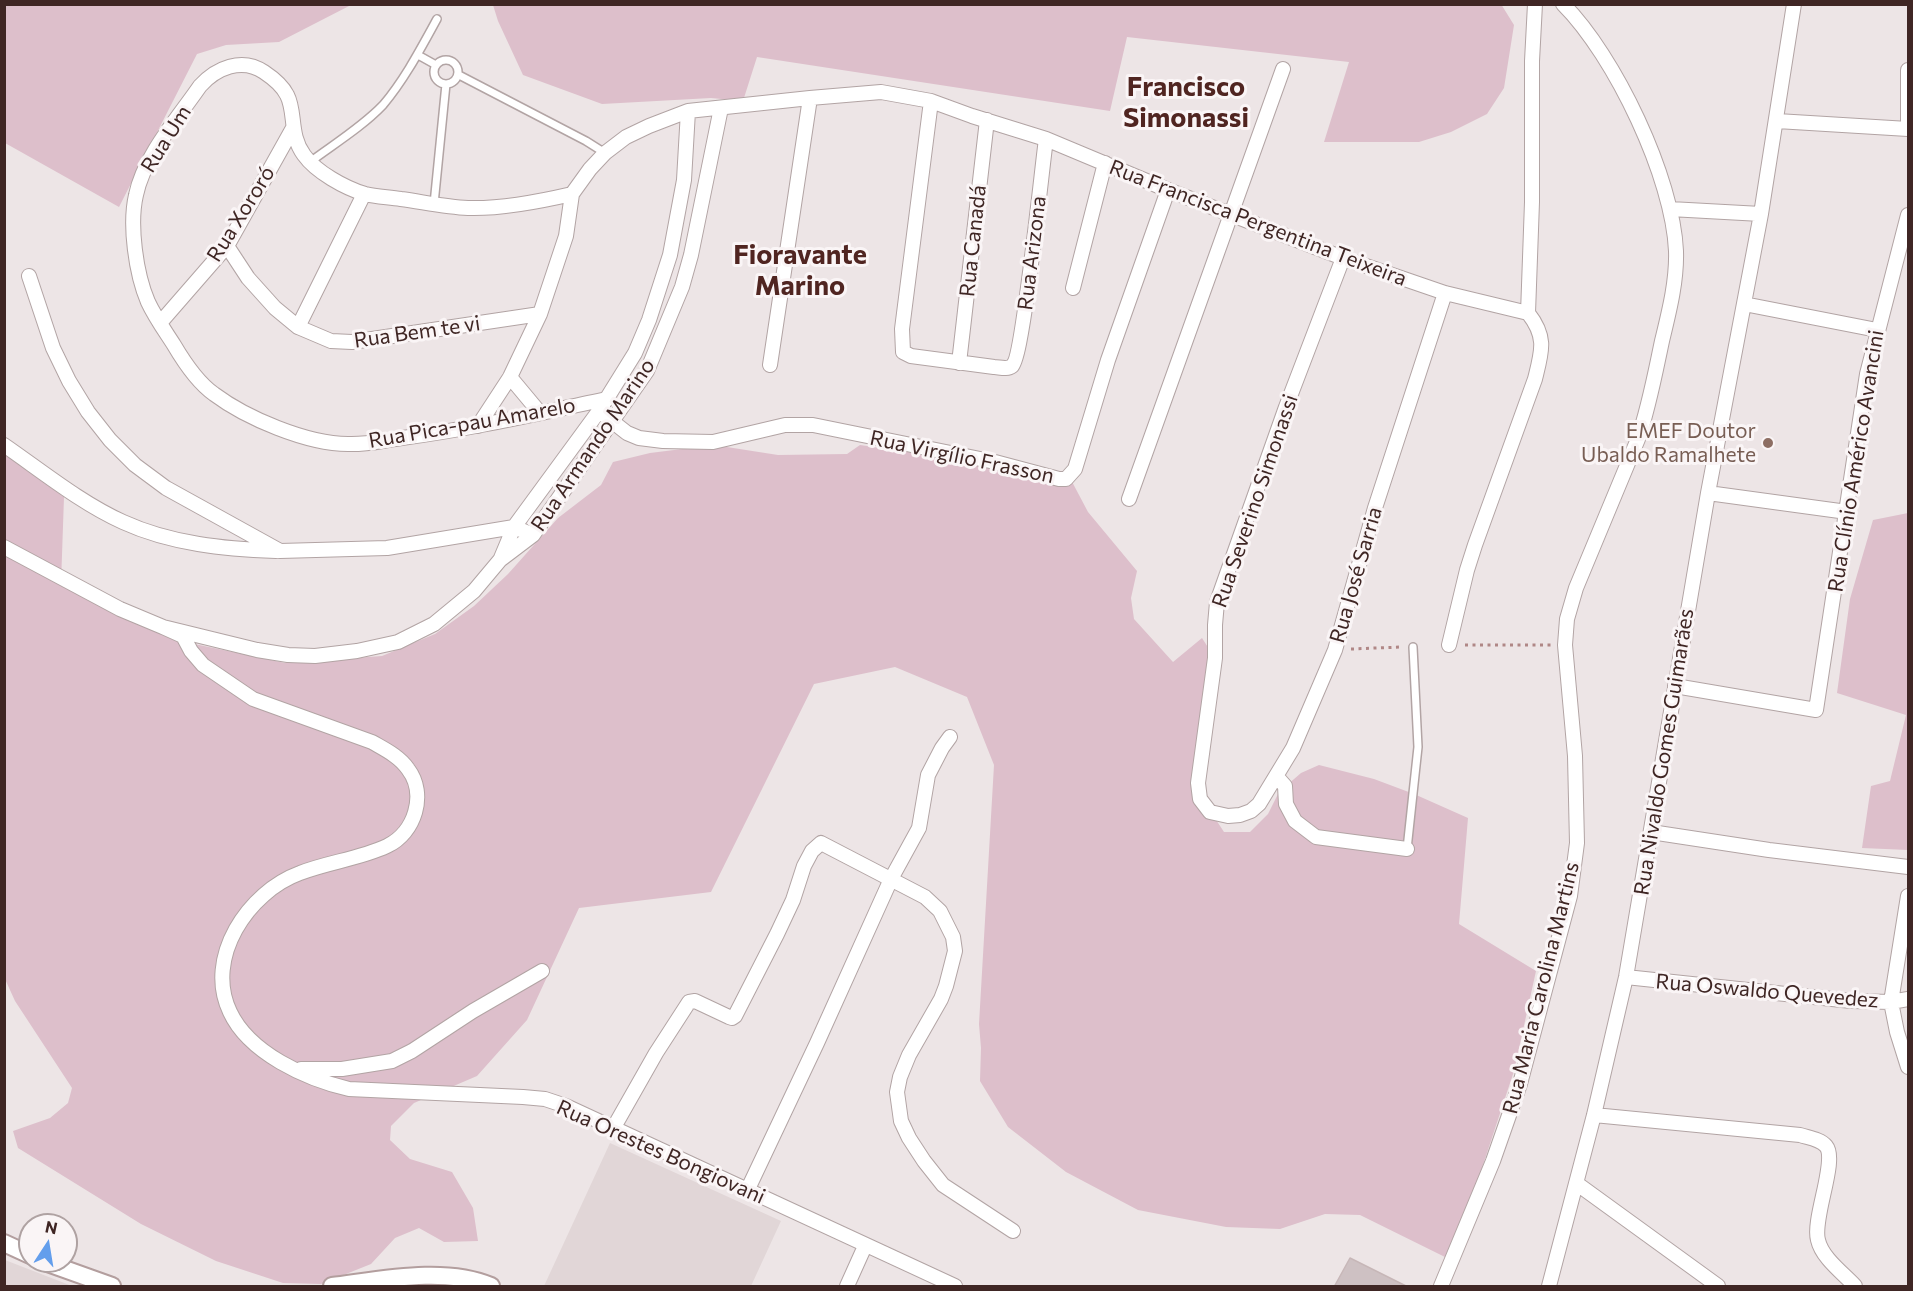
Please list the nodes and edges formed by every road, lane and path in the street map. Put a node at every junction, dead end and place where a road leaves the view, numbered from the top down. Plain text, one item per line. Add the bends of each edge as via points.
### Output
1 (1535, 4) edge
2 (1563, 4) edge
3 (1794, 4) edge
4 (437, 19) dead end
5 (418, 55) junction
6 (436, 65) junction
7 (1284, 69) dead end
8 (1908, 70) edge
9 (459, 75) junction
10 (446, 84) junction
11 (810, 98) junction
12 (931, 101) junction
13 (721, 108) junction
14 (688, 111) junction
15 (987, 120) junction
16 (1777, 121) junction
17 (293, 128) junction
18 (1908, 129) edge
19 (1046, 139) junction
20 (605, 153) junction
21 (310, 162) junction
22 (1105, 164) junction
23 (1167, 190) junction
24 (364, 194) junction
25 (572, 194) junction
26 (434, 204) junction
27 (1670, 208) junction
28 (1761, 214) junction
29 (1908, 214) edge
30 (1231, 215) junction
31 (133, 227) joint
32 (227, 246) junction
33 (1343, 258) junction
34 (29, 276) dead end
35 (1073, 288) dead end
36 (1445, 293) junction
37 (1744, 304) junction
38 (540, 314) junction
39 (1528, 314) junction
40 (160, 323) junction
41 (298, 327) junction
42 (1877, 330) junction
43 (959, 363) junction
44 (770, 365) dead end
45 (510, 378) junction
46 (607, 399) junction
47 (599, 411) junction
48 (540, 413) junction
49 (612, 422) junction
50 (478, 426) junction
51 (4, 445) edge
52 (1708, 493) junction
53 (1129, 499) dead end
54 (1847, 512) junction
55 (514, 527) junction
56 (532, 535) junction
57 (4, 547) edge
58 (280, 551) junction
59 (500, 560) junction
60 (163, 627) junction
61 (1449, 645) joint
62 (1565, 645) junction
63 (1413, 647) joint
64 (1335, 650) junction
65 (1675, 686) junction
66 (950, 736) dead end
67 (1277, 777) junction
68 (1217, 814) joint
69 (1652, 832) junction
70 (1407, 849) joint
71 (1908, 867) edge
72 (891, 879) junction
73 (1908, 896) edge
74 (542, 971) dead end
75 (1626, 977) junction
76 (1908, 999) edge
77 (1891, 1002) junction
78 (1908, 1067) edge
79 (292, 1069) junction
80 (1594, 1115) junction
81 (614, 1127) junction
82 (1576, 1183) junction
83 (747, 1191) junction
84 (1013, 1231) dead end
85 (4, 1243) edge
86 (865, 1246) junction
87 (18, 1249) edge
88 (74, 1273) edge
89 (112, 1287) edge
90 (332, 1287) edge
91 (491, 1287) edge
92 (847, 1287) edge
93 (955, 1287) edge
94 (1441, 1287) edge
95 (1549, 1287) edge
96 (1718, 1287) edge
97 (1855, 1287) edge

1 - 39 street
2 - 27 street, Rua Maria Carolina Martins via 1609,64 1638,118
3 - 16 street, Rua Nivaldo Gomes Guimarães
4 - 5 lane
5 - 6 lane
5 - 21 lane via 382,105
6 - 9 lane via 451,60 458,66
6 - 10 lane via 435,78
7 - 30 street
8 - 18 street
9 - 10 lane
9 - 20 lane
10 - 26 lane
11 - 12 street, Rua Francisca Pergentina Teixeira via 881,92
11 - 13 street, Rua Francisca Pergentina Teixeira
11 - 44 street
12 - 15 street, Rua Francisca Pergentina Teixeira
12 - 43 street via 904,307 903,352
13 - 14 street, Rua Francisca Pergentina Teixeira
13 - 49 street, Rua Armando Marino via 682,287 647,371
14 - 20 street, Rua Francisca Pergentina Teixeira via 626,137
14 - 46 street, Rua Armando Marino via 684,180 670,255 636,353
15 - 19 street, Rua Francisca Pergentina Teixeira
15 - 43 street, Rua Canadá
16 - 18 street
16 - 28 street, Rua Nivaldo Gomes Guimarães
17 - 21 street via 296,142
17 - 31 street, Rua Um via 288,96 262,70 238,64 209,76 140,179
17 - 32 street, Rua Xororó
19 - 22 street, Rua Francisca Pergentina Teixeira
19 - 43 street, Rua Arizona via 1016,359 1007,368
20 - 25 street, Rua Francisca Pergentina Teixeira
21 - 24 street
22 - 23 street, Rua Francisca Pergentina Teixeira
22 - 35 street
23 - 30 street, Rua Francisca Pergentina Teixeira
23 - 49 street, Rua Virgílio Frasson via 1075,469 1066,479 813,425 785,425 714,442 684,442 639,438
24 - 26 street
24 - 41 street
25 - 26 street via 470,208
25 - 38 street via 566,236
27 - 28 street
27 - 62 street, Rua Maria Carolina Martins via 1676,266 1651,396 1638,439 1576,588
28 - 37 street, Rua Nivaldo Gomes Guimarães
29 - 42 street, Rua Clínio Américo Avancini
30 - 33 street, Rua Francisca Pergentina Teixeira
30 - 53 street
31 - 40 street, Rua Pica-pau Amarelo via 148,301
32 - 40 street, Rua Xororó
32 - 41 street, Rua Bem te vi via 248,278
33 - 36 street, Rua Francisca Pergentina Teixeira
33 - 68 street, Rua Severino Simonassi via 1217,602 1215,658 1198,783 1200,799 1210,812
34 - 58 street via 53,348 84,404 110,440 166,488
36 - 39 street, Rua Francisca Pergentina Teixeira
36 - 64 street, Rua José Sarria via 1375,508
37 - 42 street
37 - 52 street, Rua Nivaldo Gomes Guimarães
38 - 41 street, Rua Bem te vi via 352,342 331,341
38 - 45 street
39 - 61 street via 1539,328 1541,355 1467,570
40 - 50 street, Rua Pica-pau Amarelo via 186,365 213,393 286,431 348,444
42 - 54 street, Rua Clínio Américo Avancini
45 - 48 street
45 - 50 street
46 - 47 street, Rua Armando Marino
46 - 48 street, Rua Pica-pau Amarelo
47 - 49 street, Rua Virgílio Frasson
47 - 55 street, Rua Armando Marino
48 - 50 street, Rua Pica-pau Amarelo
49 - 56 street, Rua Armando Marino
51 - 58 street via 123,522 195,543
52 - 54 street
52 - 65 street, Rua Nivaldo Gomes Guimarães
54 - 65 street, Rua Clínio Américo Avancini via 1816,710
55 - 56 street
55 - 58 street via 387,548
55 - 59 street, Rua Armando Marino
56 - 59 street, Rua Armando Marino
57 - 60 street, Rua Armando Marino via 120,609
59 - 60 street, Rua Armando Marino via 474,591 434,624 398,642 357,651 288,655
60 - 79 street, Rua Orestes Bongiovani via 183,636 204,665 253,699 372,742 389,752 410,770 415,785 416,813 397,840 284,881 246,914 227,946 221,979 236,1024 273,1058
61 - 62 path
62 - 94 street, Rua Maria Carolina Martins via 1575,756 1577,843 1570,896 1520,1084
63 - 64 path
63 - 70 lane via 1418,747
64 - 67 street, Rua José Sarria
65 - 69 street, Rua Nivaldo Gomes Guimarães
66 - 72 street via 930,769 918,828
67 - 68 street, Rua José Sarria via 1251,811 1240,815
67 - 70 street via 1285,786 1286,804 1295,820 1316,837
69 - 71 street
69 - 75 street, Rua Nivaldo Gomes Guimarães
72 - 81 street via 821,843 817,845 735,1016 689,1002
72 - 83 street
72 - 84 street via 934,904 953,938 955,951 941,999 900,1077 897,1098 901,1121 943,1185
73 - 77 street
74 - 79 street via 392,1061 342,1069
75 - 77 street, Rua Oswaldo Quevedez
75 - 80 street, Rua Nivaldo Gomes Guimarães
76 - 77 street, Rua Oswaldo Quevedez
77 - 78 street
79 - 81 street, Rua Orestes Bongiovani via 348,1089 545,1099
80 - 82 street, Rua Nivaldo Gomes Guimarães
80 - 97 street via 1800,1135 1825,1144 1829,1152 1828,1169 1817,1238 1822,1251
81 - 83 street, Rua Orestes Bongiovani
82 - 95 street, Rua Nivaldo Gomes Guimarães
82 - 96 street
83 - 86 street, Rua Orestes Bongiovani
85 - 87 main road
86 - 92 street
86 - 93 street, Rua Orestes Bongiovani
88 - 89 main road
90 - 91 main road via 421,1275 451,1277

